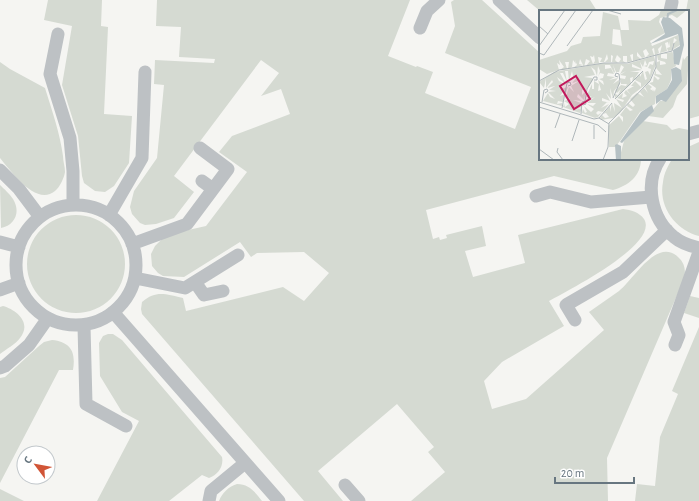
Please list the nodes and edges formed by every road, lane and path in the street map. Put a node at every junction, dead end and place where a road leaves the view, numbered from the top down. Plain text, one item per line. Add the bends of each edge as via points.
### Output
1 (439, 0) edge
2 (499, 0) edge
3 (420, 28) dead end
4 (58, 34) dead end
5 (539, 37) edge
6 (145, 72) dead end
7 (699, 131) edge
8 (689, 134) edge
9 (200, 148) dead end
10 (659, 160) edge
11 (0, 170) edge
12 (202, 181) dead end
13 (213, 189) junction
14 (536, 196) dead end
15 (651, 197) junction
16 (73, 205) junction
17 (109, 215) junction
18 (40, 217) junction
19 (667, 230) junction
20 (0, 242) edge
21 (132, 244) junction
22 (19, 247) junction
23 (699, 248) edge
24 (699, 252) edge
25 (238, 255) dead end
26 (134, 278) junction
27 (195, 282) junction
28 (19, 283) junction
29 (0, 290) edge
30 (223, 291) dead end
31 (113, 312) junction
32 (48, 318) junction
33 (575, 320) dead end
34 (84, 326) junction
35 (675, 345) dead end
36 (0, 368) edge
37 (126, 426) dead end
38 (245, 463) junction
39 (345, 485) dead end
40 (210, 496) edge
41 (198, 501) edge
42 (279, 501) edge
43 (359, 501) edge

1 - 3 lane via 427,11
2 - 5 lane
4 - 16 lane via 50,74 70,138
6 - 17 lane via 142,158
7 - 8 lane
9 - 13 lane via 228,169
10 - 15 lane via 651,181
11 - 18 lane via 19,189
12 - 13 lane
13 - 21 lane via 187,224
14 - 15 lane via 550,192 591,202
15 - 19 lane via 655,212
16 - 17 lane via 95,207
16 - 18 lane via 49,210
17 - 21 lane via 121,224
18 - 22 lane via 27,229
19 - 23 lane via 687,245
19 - 33 lane via 623,272 566,305
20 - 22 lane
21 - 26 lane via 136,268
22 - 28 lane via 16,261
24 - 35 lane via 674,322 679,335
25 - 27 lane
26 - 27 lane via 185,288
26 - 31 lane via 127,298
27 - 30 lane via 204,295
28 - 29 lane
28 - 32 lane via 27,300
31 - 34 lane
31 - 38 lane
32 - 34 lane via 69,325
32 - 36 lane via 29,345
34 - 37 lane via 86,404
38 - 40 lane
38 - 42 lane
39 - 43 lane
40 - 41 lane

